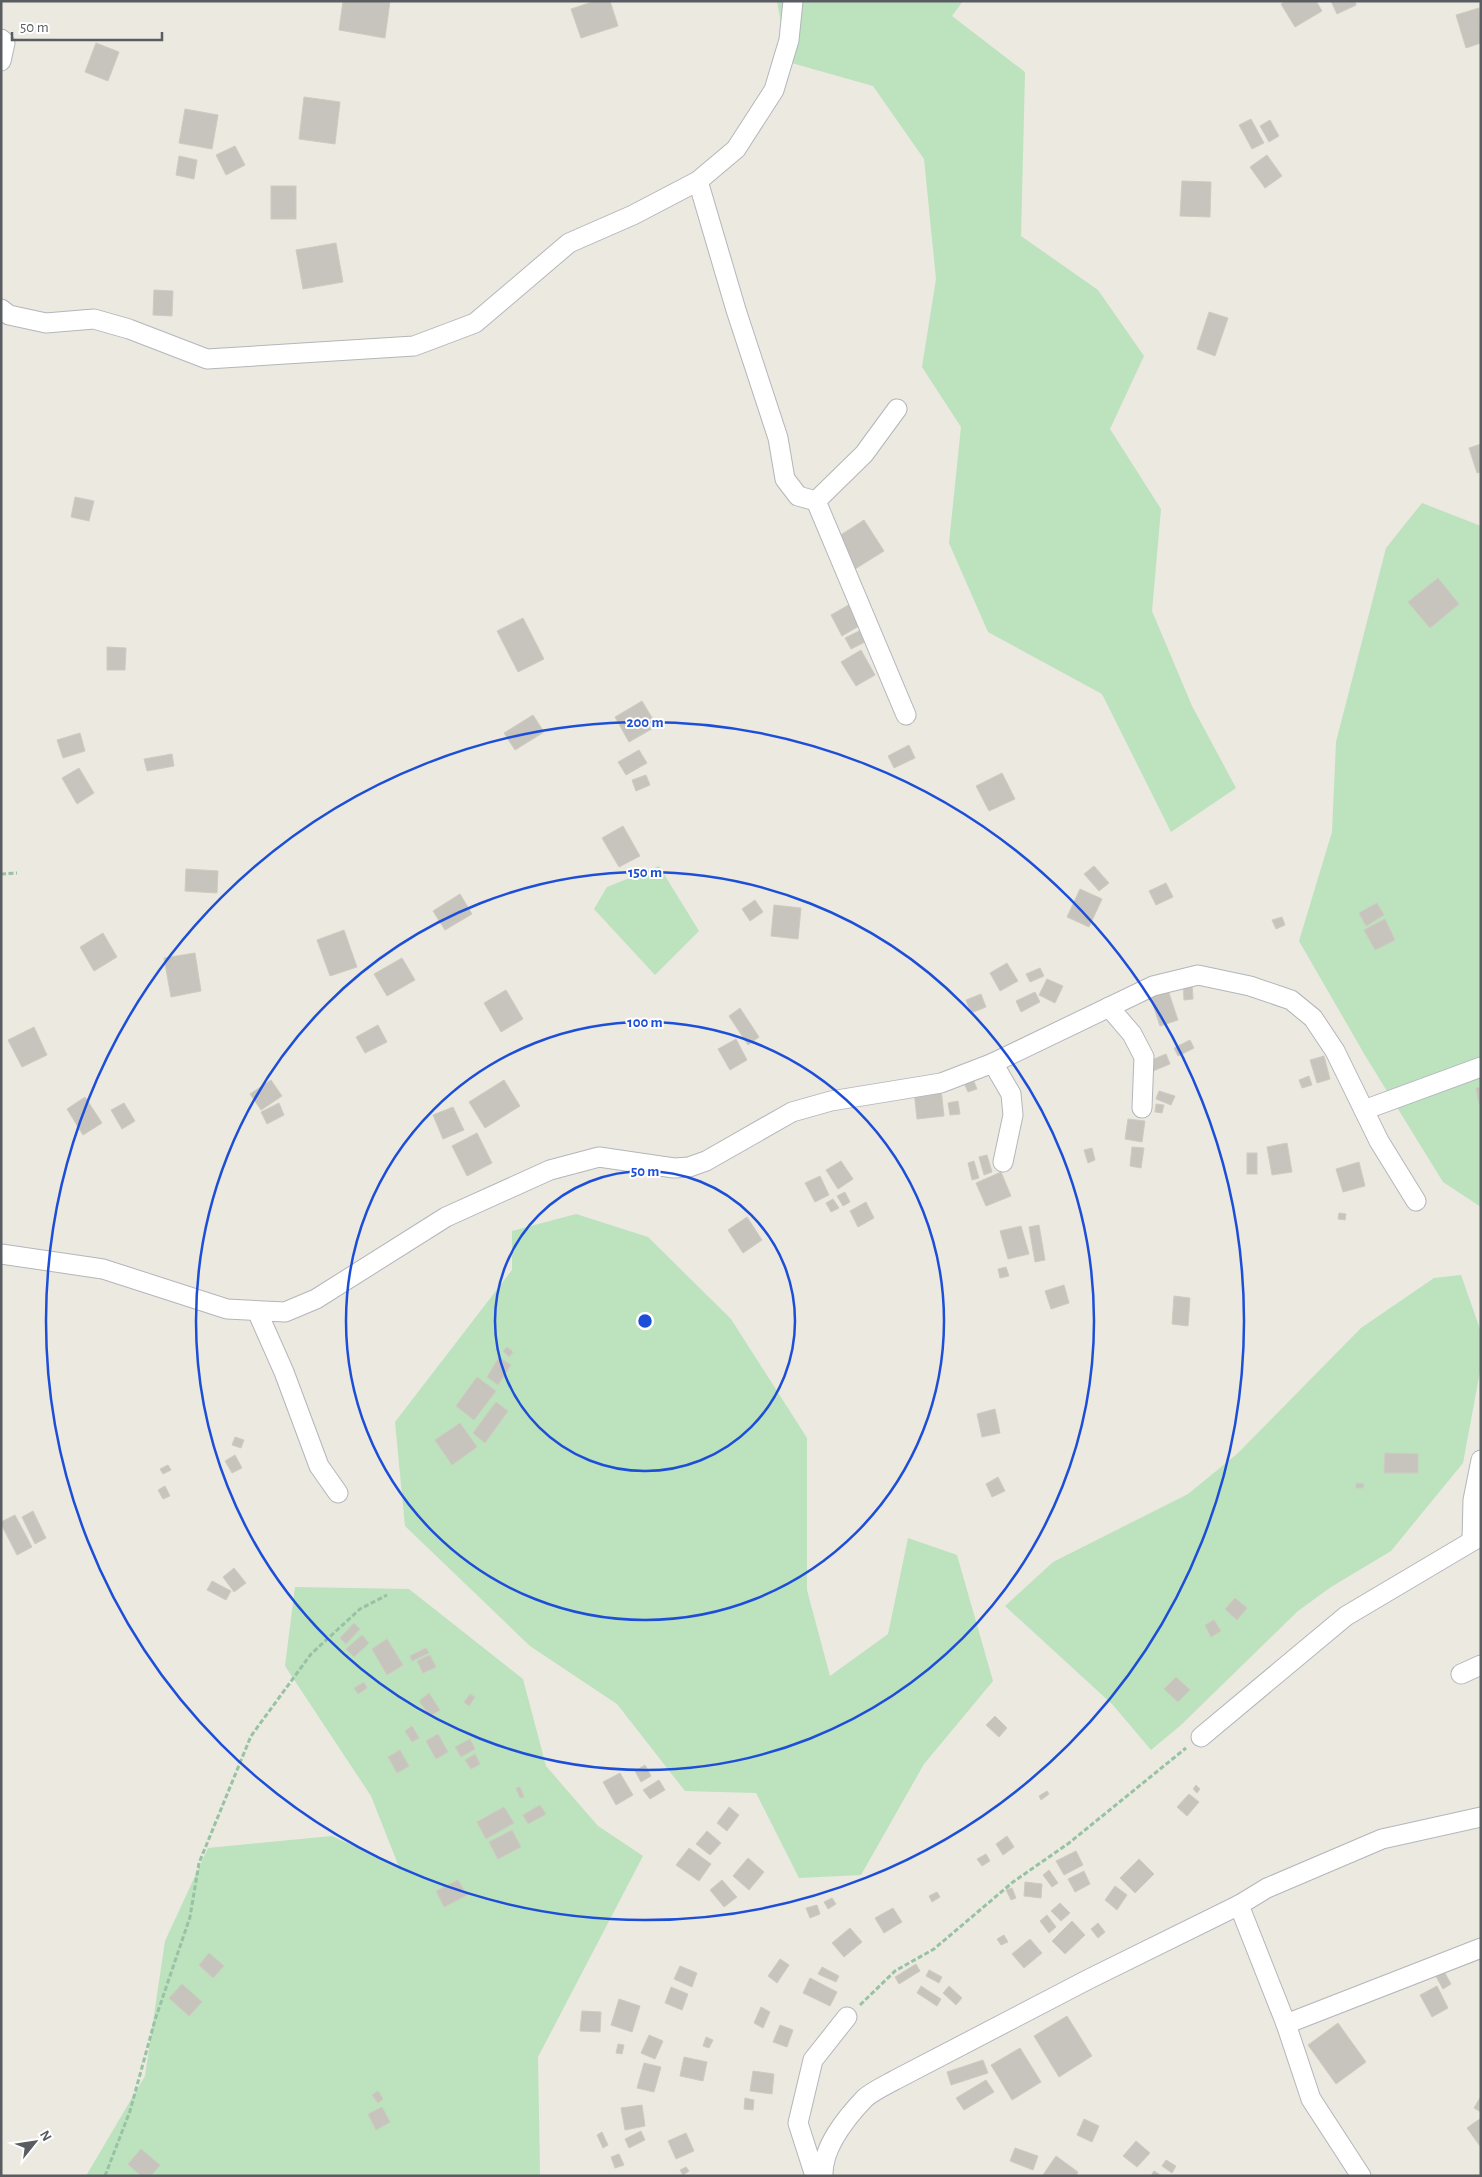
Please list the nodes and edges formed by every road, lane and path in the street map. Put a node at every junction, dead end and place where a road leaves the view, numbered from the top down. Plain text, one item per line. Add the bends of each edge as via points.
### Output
1 (793, 1) edge
2 (1, 38) edge
3 (1, 61) edge
4 (698, 181) junction
5 (1, 309) edge
6 (897, 409) dead end
7 (816, 502) junction
8 (906, 715) dead end
9 (17, 873) dead end
10 (1, 874) edge
11 (1110, 1007) junction
12 (993, 1063) junction
13 (1481, 1067) edge
14 (1142, 1108) dead end
15 (1364, 1110) junction
16 (1003, 1162) dead end
17 (1416, 1201) dead end
18 (1, 1254) edge
19 (257, 1310) junction
20 (1481, 1460) edge
21 (338, 1494) dead end
22 (1476, 1539) edge
23 (387, 1596) dead end
24 (1481, 1665) edge
25 (1461, 1674) dead end
26 (1201, 1737) joint
27 (1481, 1817) edge
28 (1239, 1905) junction
29 (1481, 1948) edge
30 (847, 2017) joint
31 (1286, 2024) junction
32 (105, 2176) edge
33 (815, 2176) edge
34 (823, 2176) edge
35 (1361, 2176) edge

1 - 4 street via 789,40 774,90 736,149
2 - 3 street via 4,43
4 - 5 street via 569,243 475,323 414,346 207,359 130,329 94,319 46,323 10,315
4 - 7 street via 778,438 785,479 798,496
6 - 7 street via 864,454
7 - 8 street
9 - 10 path
11 - 12 street
11 - 14 street via 1132,1034 1144,1057
11 - 15 street via 1153,986 1198,975 1250,986 1291,1000 1313,1018 1335,1051
12 - 16 street via 1011,1094 1013,1114
12 - 19 street via 941,1083 831,1101 792,1112 706,1161 689,1167 674,1168 599,1157 550,1170 446,1217 316,1299 285,1312
13 - 15 street
15 - 17 street
18 - 19 street via 103,1269 227,1309
19 - 21 street via 319,1466
20 - 22 street via 1473,1500
22 - 26 street via 1346,1616
23 - 32 path via 360,1609 311,1654 251,1736 199,1863 190,1917 155,2020 130,2111
24 - 25 street
26 - 30 path via 1069,1843 1013,1882 934,1949 895,1971
27 - 28 street via 1382,1839 1267,1888
28 - 31 street
28 - 34 street via 1080,1983 866,2097 834,2136
29 - 31 street
30 - 33 street via 813,2060 798,2124
31 - 35 street via 1311,2099

